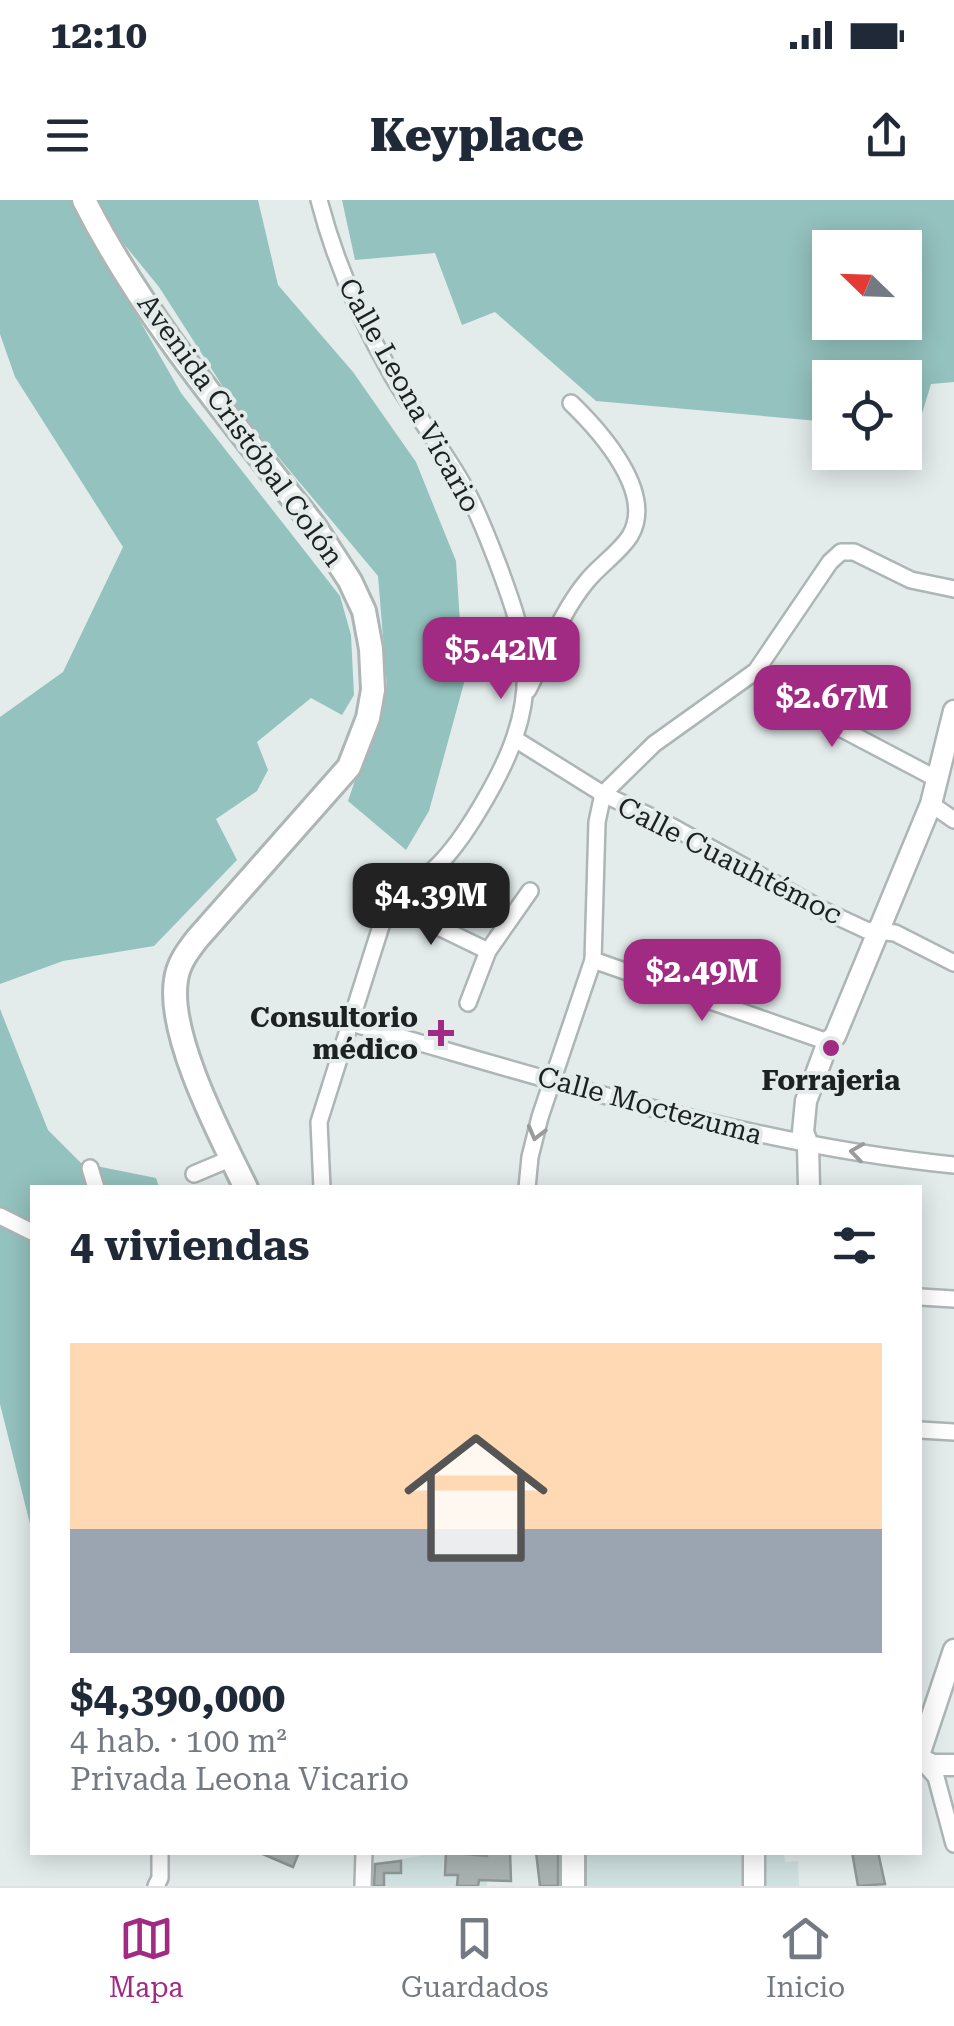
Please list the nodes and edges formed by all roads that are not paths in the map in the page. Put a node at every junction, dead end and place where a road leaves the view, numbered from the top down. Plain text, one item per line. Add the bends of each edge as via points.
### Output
1 (84, 200) edge
2 (319, 200) edge
3 (571, 404) dead end
4 (954, 589) edge
5 (756, 671) junction
6 (526, 694) junction
7 (954, 711) edge
8 (515, 739) junction
9 (937, 778) junction
10 (603, 794) junction
11 (932, 804) junction
12 (954, 820) edge
13 (530, 891) dead end
14 (393, 905) junction
15 (880, 931) junction
16 (488, 951) junction
17 (594, 960) junction
18 (954, 962) edge
19 (468, 1003) dead end
20 (351, 1023) junction
21 (828, 1042) junction
22 (553, 1080) junction
23 (808, 1145) junction
24 (232, 1158) junction
25 (954, 1165) edge
26 (90, 1168) dead end
27 (194, 1174) dead end
28 (95, 1185) edge
29 (245, 1185) edge
30 (322, 1185) edge
31 (527, 1185) edge
32 (808, 1185) edge
33 (0, 1216) edge
34 (30, 1231) edge
35 (922, 1296) edge
36 (954, 1300) edge
37 (922, 1430) edge
38 (954, 1432) edge
39 (954, 1650) edge
40 (922, 1751) edge
41 (922, 1758) edge
42 (922, 1759) edge
43 (954, 1765) edge
44 (954, 1844) edge
45 (160, 1855) edge
46 (366, 1855) edge
47 (574, 1855) edge
48 (754, 1855) edge
49 (156, 1886) edge
50 (363, 1886) edge
51 (573, 1886) edge
52 (754, 1886) edge

1 - 24 main road, Avenida Cristóbal Colón via 175,346 350,581 371,649 368,718 349,766 209,924 176,976 176,1016
2 - 6 street, Calle Leona Vicario via 355,304 486,536 520,624
3 - 6 street via 619,457 636,525 571,604
4 - 5 street via 842,552
5 - 9 street via 842,729
5 - 10 street via 654,744
6 - 8 street, Calle Leona Vicario
7 - 9 main road
8 - 10 street, Calle Cuauhtémoc
8 - 14 street, Calle Leona Vicario via 461,838
9 - 11 main road
10 - 15 street, Calle Cuauhtémoc via 821,909
10 - 17 street via 596,822
11 - 12 street
11 - 15 main road
13 - 16 street
14 - 16 street
14 - 20 street, Calle Leona Vicario via 380,926
15 - 18 street, Calle Cuauhtémoc
15 - 21 main road
16 - 19 street
17 - 21 street
17 - 22 street
20 - 22 street, Calle Moctezuma
20 - 30 street, Calle Leona Vicario via 319,1122
21 - 23 main road via 806,1101 802,1132
22 - 23 street, Calle Moctezuma
22 -> 31 street
25 -> 23 street, Calle Moctezuma
23 - 32 main road
24 - 27 street
24 - 29 main road, Avenida Cristóbal Colón
26 - 28 street
33 - 34 street
35 - 36 street
37 - 38 street
39 - 40 main road
41 - 43 main road via 933,1766
42 - 44 street via 936,1776
45 - 49 street
46 - 50 street
47 - 51 main road
48 - 52 main road

